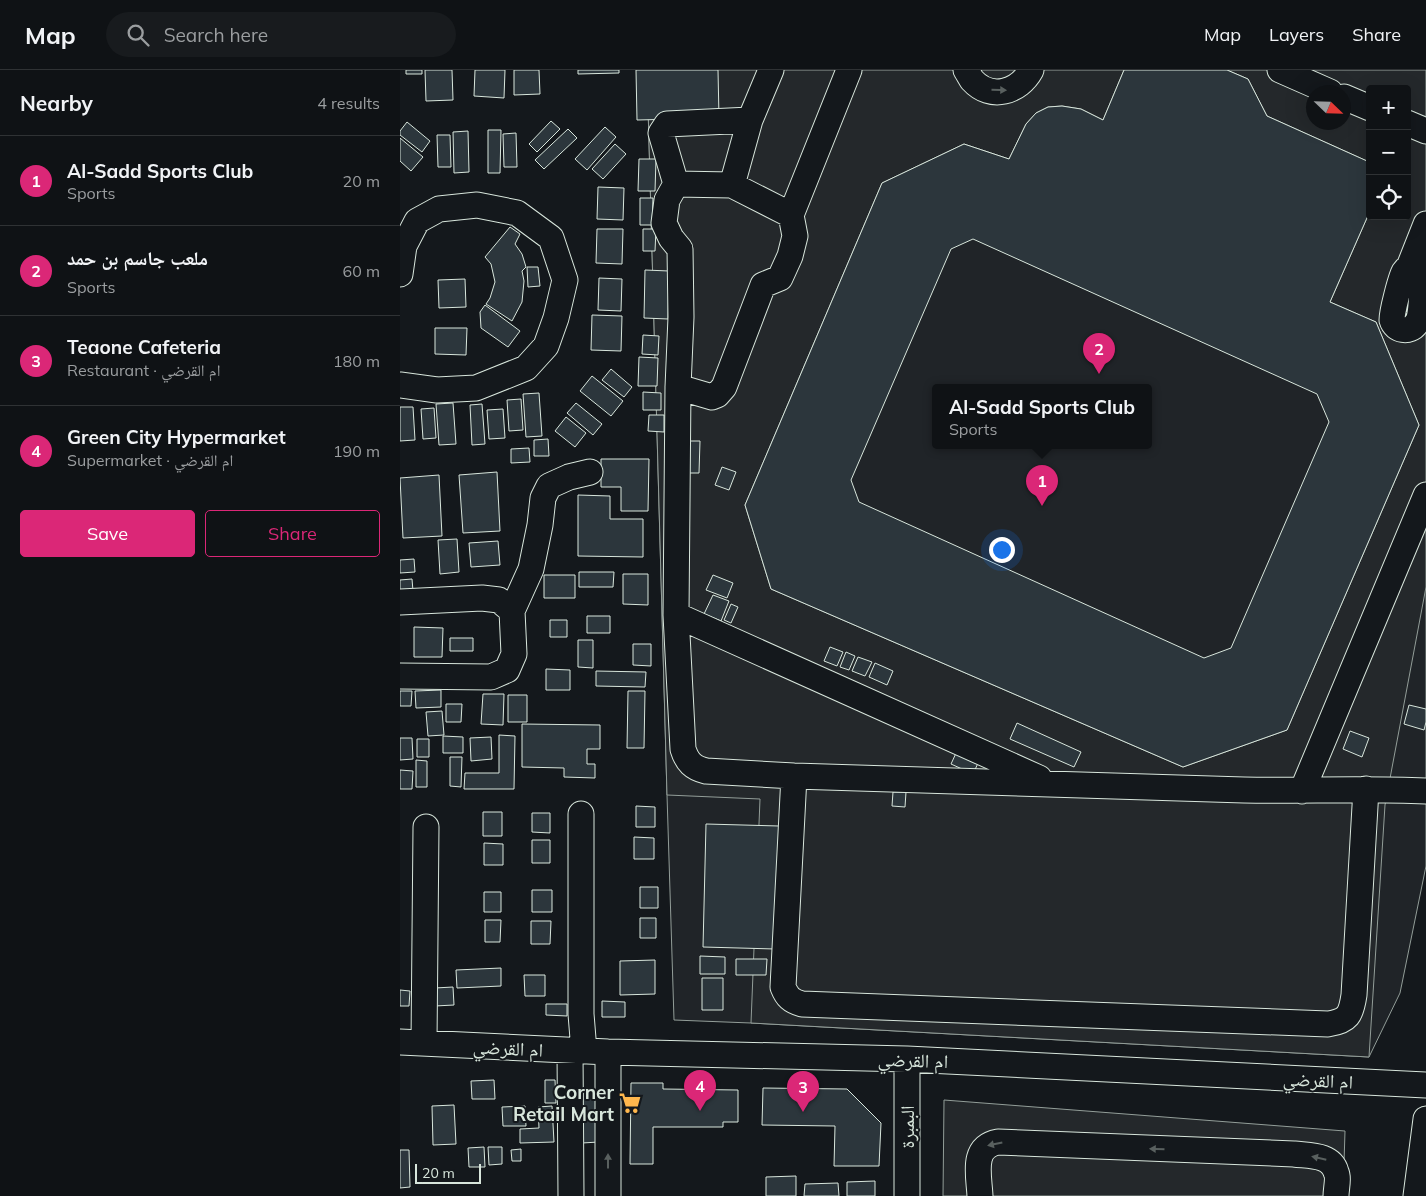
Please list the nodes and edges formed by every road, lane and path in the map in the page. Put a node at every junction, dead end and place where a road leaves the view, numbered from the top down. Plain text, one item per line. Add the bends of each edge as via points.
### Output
1 (771, 70) edge
2 (849, 70) edge
3 (966, 70) edge
4 (1031, 70) edge
5 (1280, 70) edge
6 (1314, 85) edge
7 (1351, 101) edge
8 (1366, 106) edge
9 (750, 120) junction
10 (1411, 125) edge
11 (1426, 131) edge
12 (676, 184) junction
13 (732, 185) junction
14 (791, 215) junction
15 (1426, 224) edge
16 (1409, 266) dead end
17 (400, 274) edge
18 (400, 385) edge
19 (678, 387) junction
20 (590, 472) dead end
21 (1426, 495) edge
22 (400, 602) edge
23 (512, 611) junction
24 (676, 615) junction
25 (400, 676) edge
26 (794, 776) junction
27 (1050, 784) junction
28 (1366, 788) junction
29 (1302, 791) junction
30 (1426, 791) edge
31 (581, 814) dead end
32 (426, 826) dead end
33 (400, 1042) edge
34 (424, 1043) junction
35 (587, 1051) junction
36 (907, 1059) junction
37 (1426, 1085) edge
38 (1426, 1119) edge
39 (571, 1196) edge
40 (608, 1196) edge
41 (907, 1196) edge
42 (980, 1196) edge
43 (1336, 1196) edge
44 (1416, 1196) edge

1 - 9 street
2 - 14 street
3 -> 4 street via 982,88 994,92 1017,87
5 - 6 street
7 - 8 street
9 - 12 street via 667,124 661,133
9 - 13 street
10 - 11 street
12 - 13 street
12 - 19 street via 667,200 664,223 680,249
13 - 14 street
14 - 19 street via 794,236 790,256 780,278 763,285 724,387 712,397
15 - 16 street
17 - 18 street via 404,246 417,221 439,209 477,205 517,213 551,238 564,280 546,346 526,368 476,388 437,390
19 - 24 street
20 - 23 street via 549,486 543,498 531,569
21 - 29 street
22 - 23 street via 482,598 499,600
23 - 25 street via 514,654 506,670 491,677
24 - 26 street via 685,758 691,765 706,771
24 - 27 street
26 - 27 street
26 - 28 street via 783,987 790,999 796,1002 1328,1024 1347,1017 1354,995
27 - 29 street
28 - 29 street
28 - 30 street
31 - 35 street via 581,1014
32 - 34 street
33 - 34 street, ام القرضي
34 - 35 street, ام القرضي
35 - 36 street, ام القرضي
35 - 39 street
40 -> 35 street
36 - 37 street, ام القرضي
36 - 41 street, البمبرة
38 - 44 street
43 -> 42 street via 1337,1173 1331,1162 1320,1157 998,1142 981,1152

